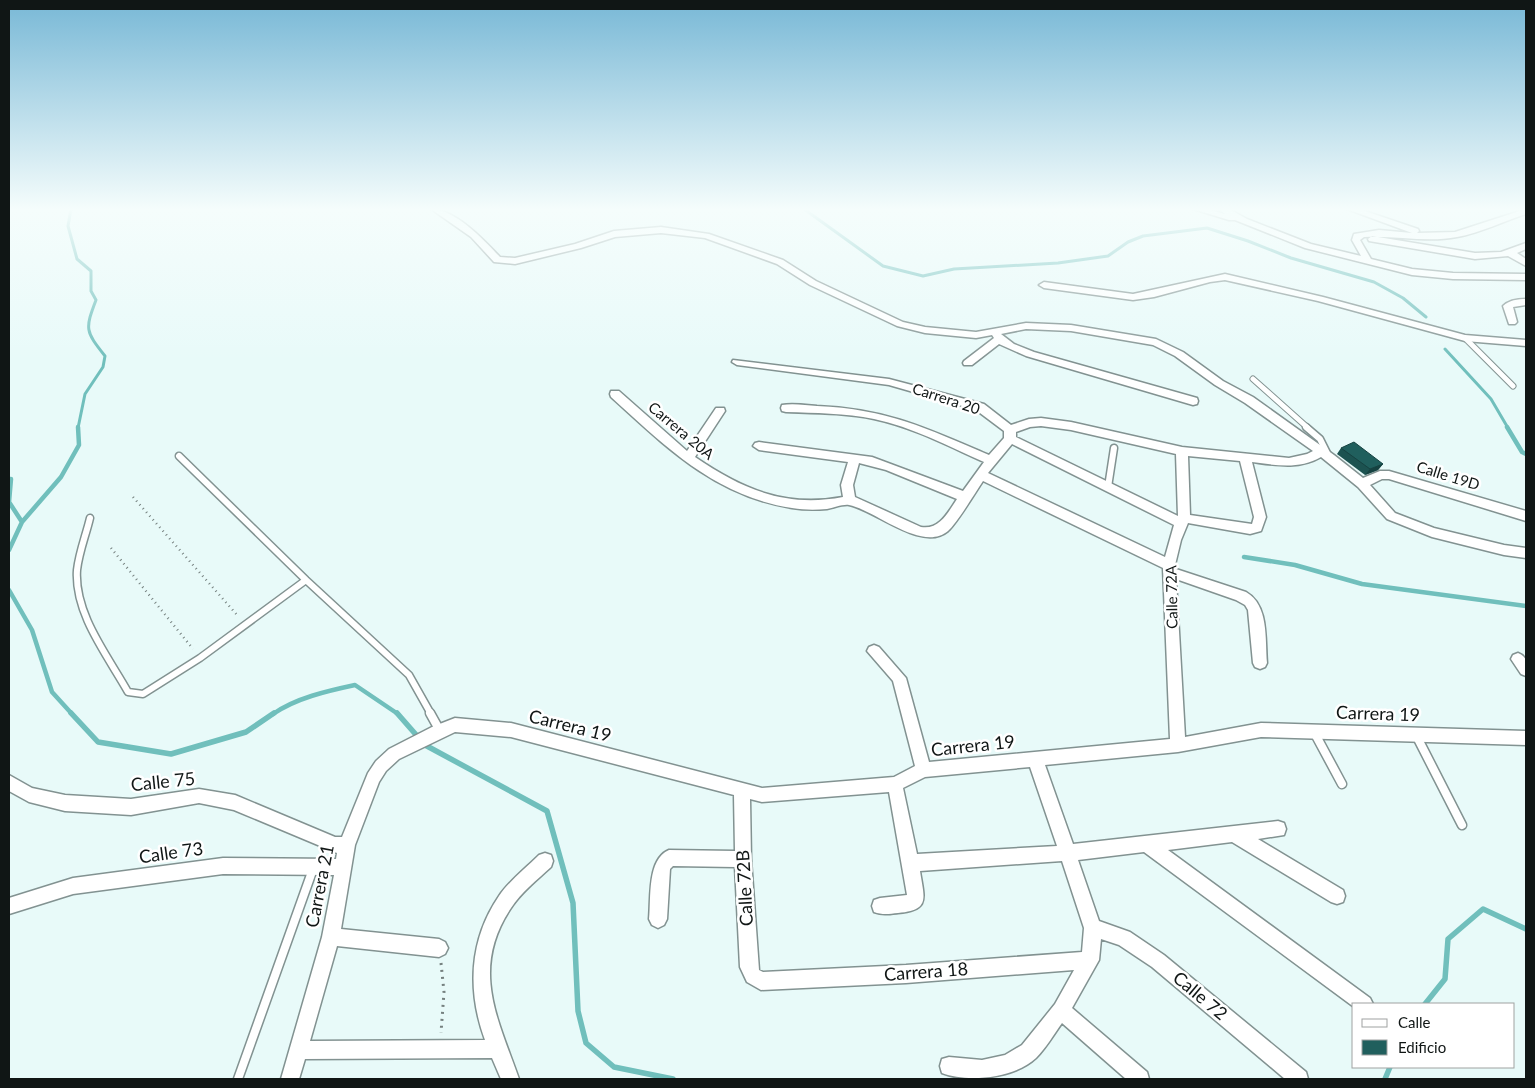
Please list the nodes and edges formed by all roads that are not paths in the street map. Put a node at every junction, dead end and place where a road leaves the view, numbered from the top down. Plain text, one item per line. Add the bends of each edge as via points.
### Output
1 (497, 260) edge
2 (520, 260) edge
3 (774, 260) edge
4 (1363, 260) edge
5 (1368, 261) joint
6 (1526, 277) edge
7 (1044, 286) dead end
8 (1526, 302) edge
9 (1512, 322) dead end
10 (997, 336) junction
11 (1465, 338) junction
12 (1526, 343) edge
13 (737, 362) dead end
14 (968, 363) dead end
15 (1253, 379) dead end
16 (1513, 386) dead end
17 (615, 394) dead end
18 (1193, 400) dead end
19 (786, 408) dead end
20 (720, 411) dead end
21 (1010, 435) junction
22 (759, 446) dead end
23 (1114, 448) dead end
24 (1182, 451) junction
25 (1325, 455) junction
26 (179, 456) dead end
27 (855, 458) junction
28 (1245, 458) junction
29 (688, 459) junction
30 (990, 460) junction
31 (981, 475) junction
32 (1362, 484) junction
33 (1108, 487) junction
34 (965, 497) junction
35 (849, 500) junction
36 (1526, 516) edge
37 (90, 518) dead end
38 (1182, 520) junction
39 (1526, 553) edge
40 (1170, 568) junction
41 (306, 580) junction
42 (874, 651) dead end
43 (1260, 663) dead end
44 (1314, 731) junction
45 (438, 732) junction
46 (1416, 734) junction
47 (1526, 738) edge
48 (1178, 745) junction
49 (1034, 758) junction
50 (924, 770) junction
51 (9, 782) edge
52 (895, 784) junction
53 (1342, 784) dead end
54 (742, 789) junction
55 (1462, 825) dead end
56 (1278, 829) dead end
57 (1234, 834) junction
58 (1145, 844) junction
59 (347, 845) junction
60 (1068, 853) junction
61 (743, 859) junction
62 (545, 861) dead end
63 (911, 863) junction
64 (314, 867) junction
65 (342, 867) junction
66 (1337, 896) dead end
67 (9, 906) edge
68 (880, 906) dead end
69 (658, 919) dead end
70 (1093, 928) junction
71 (331, 937) junction
72 (439, 948) road end
73 (1090, 960) junction
74 (761, 981) joint
75 (1363, 1003) edge
76 (1061, 1010) junction
77 (496, 1049) junction
78 (299, 1050) junction
79 (949, 1066) dead end
80 (238, 1079) edge
81 (290, 1079) edge
82 (510, 1079) edge
83 (1140, 1079) edge
84 (1298, 1079) edge

1 - 2 street
3 - 10 street via 813,283 900,324 942,332
4 - 5 street
5 - 6 street via 1412,272
7 - 11 street via 1133,297 1225,278 1312,297
8 - 9 street via 1508,306
10 - 14 street
10 - 18 street via 1030,354
10 - 25 street via 1026,326 1071,328 1156,342 1180,354 1249,400
11 - 12 street
11 - 16 lane
13 - 21 street, Carrera 20 via 890,382 980,407
15 - 25 lane via 1320,439
17 - 29 street, Carrera 20A
19 - 30 street via 871,414 904,423
20 - 29 street
21 - 24 street via 1029,423 1041,422
21 - 30 street
21 - 33 street, Carrera 20
22 - 27 street
23 - 33 lane
24 - 28 street
24 - 38 street, Calle 72A via 1185,512
25 - 28 street via 1289,462
25 - 32 street
26 - 41 lane
27 - 34 street via 890,467
27 - 35 street via 847,486
28 - 38 street, Carrera 20 via 1260,517 1257,528
29 - 35 street, Carrera 20A via 705,472 761,498 819,506
30 - 31 street
31 - 34 street
31 - 40 street
32 - 36 street, Calle 19D via 1380,475 1389,475
32 - 39 street via 1391,516 1408,524
33 - 38 street, Carrera 20
34 - 35 street via 943,528 929,533
37 - 41 lane via 76,573 78,590 83,609 128,692 143,694 200,658
38 - 40 street, Calle 72A via 1174,540
40 - 43 street via 1250,601 1255,609
40 - 48 street, Calle 72A
41 - 45 lane via 409,675
42 - 50 street via 899,678
44 - 46 street, Carrera 19
44 - 48 street, Carrera 19 via 1261,730
44 - 53 lane
45 - 54 street, Carrera 19 via 455,725 512,730
45 - 59 street, Carrera 21 via 394,754 381,766 373,778
46 - 47 street, Carrera 19
46 - 55 lane
48 - 49 street, Carrera 19
49 - 50 street, Carrera 19
49 - 60 street
50 - 52 street, Carrera 19
51 - 59 street, Calle 75 via 29,795 65,803 131,807 199,796 236,803 335,845
52 - 54 street, Carrera 19 via 762,796
52 - 63 street
54 - 61 street, Calle 72B
56 - 57 street
57 - 58 street
57 - 66 street
58 - 60 street
58 - 75 street
59 - 65 street, Carrera 21
60 - 63 street
60 - 70 street
61 - 69 street via 669,858 662,866
61 - 74 street, Calle 72B via 749,967 753,976
62 - 77 street via 506,901 484,944 481,964 484,1007
63 - 68 street via 914,902
64 - 65 street, Calle 73
64 - 67 street, Calle 73 via 223,866 73,886
64 - 80 lane
65 - 71 street, Carrera 21
70 - 73 street
70 - 84 street, Calle 72 via 1124,938 1158,961
71 - 72 street
71 - 78 street, Carrera 21
73 - 74 street, Carrera 18
73 - 76 street
76 - 79 street via 1029,1052 1008,1064 982,1069
76 - 83 street
77 - 78 street
77 - 82 street
78 - 81 street, Carrera 21

